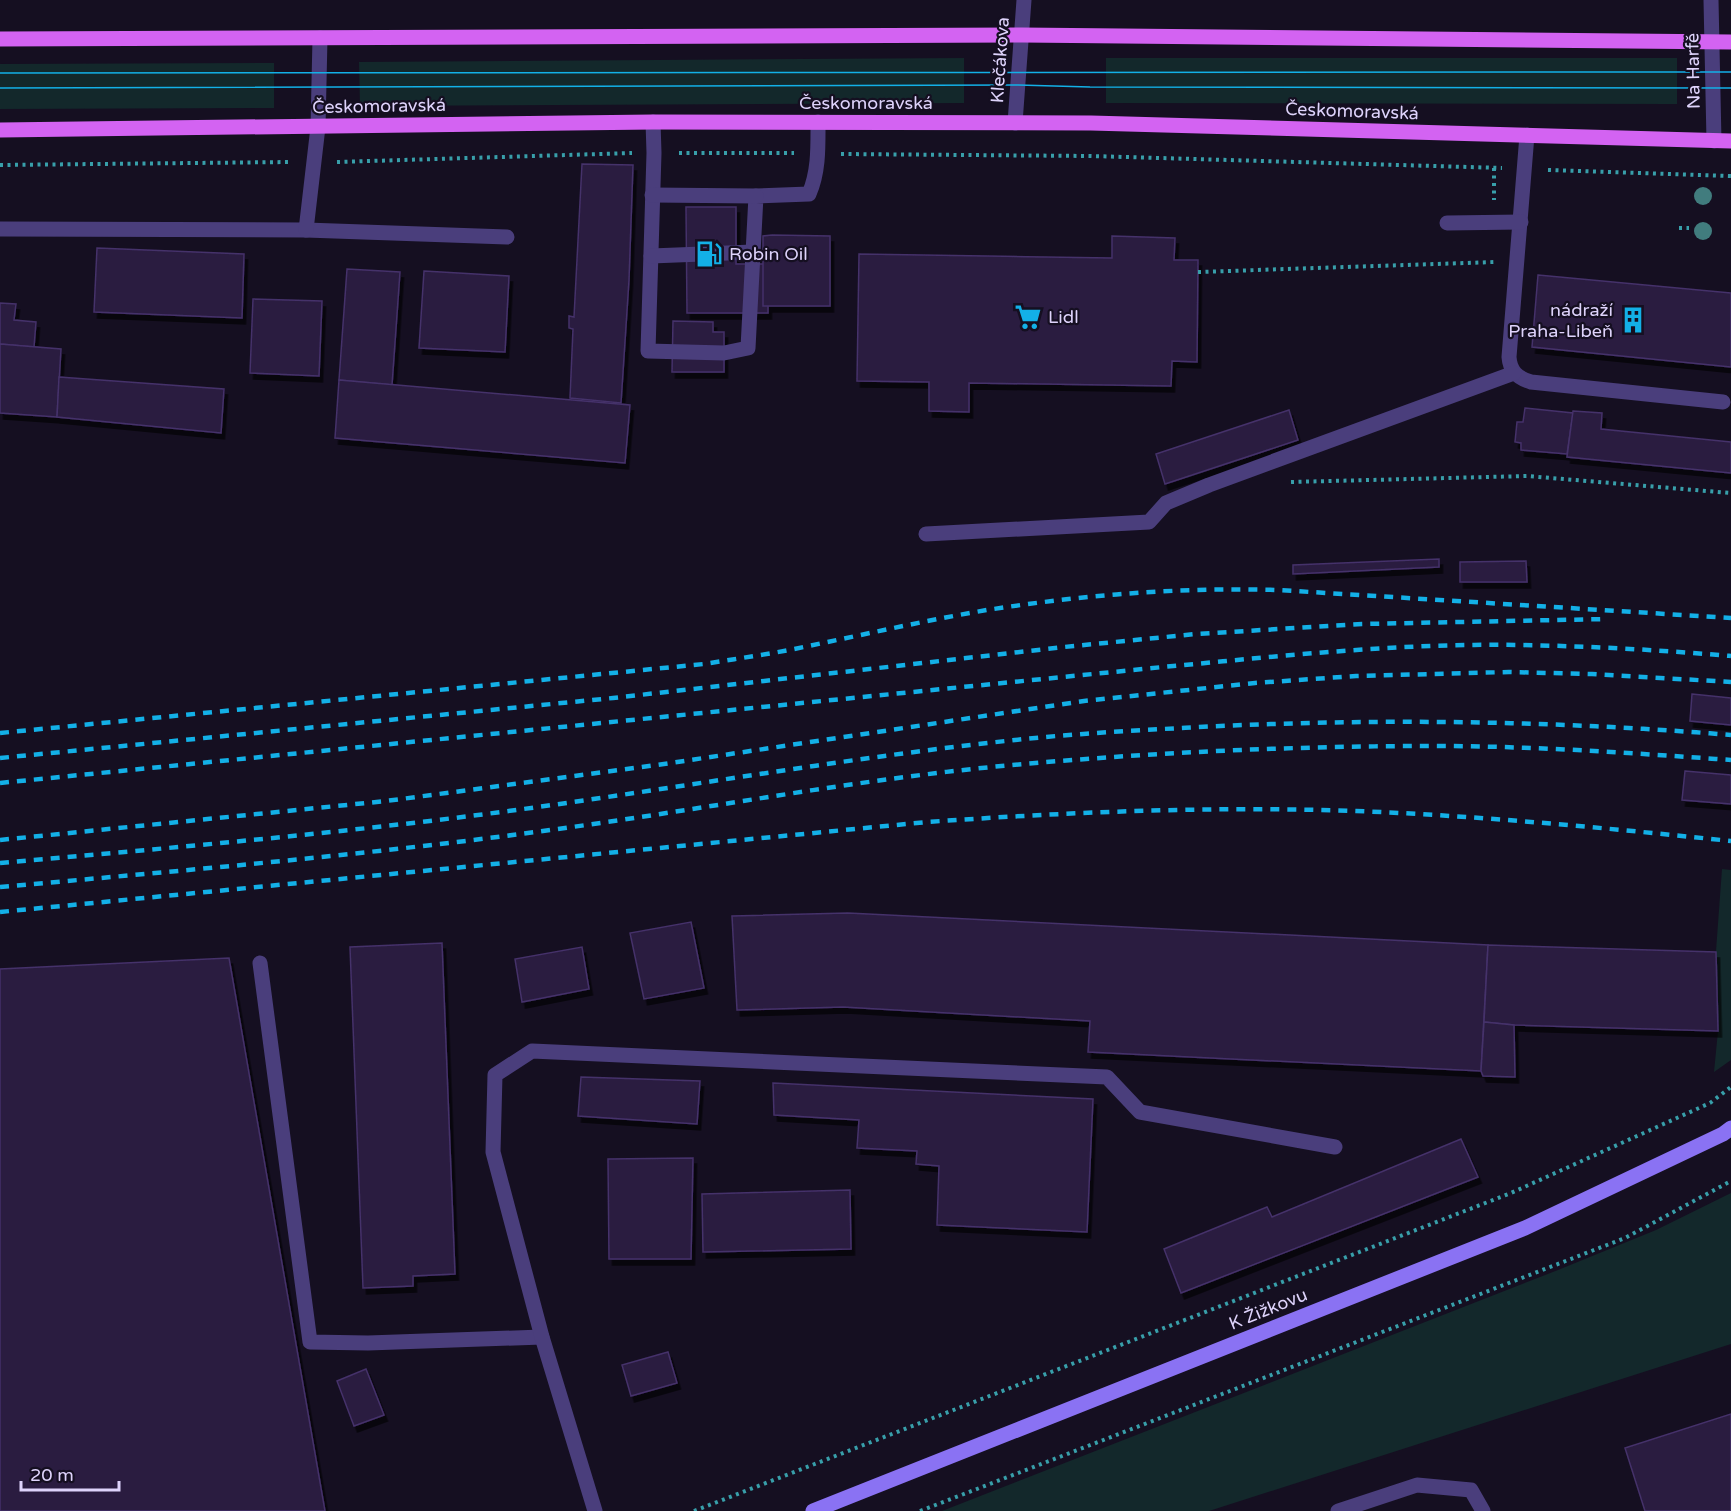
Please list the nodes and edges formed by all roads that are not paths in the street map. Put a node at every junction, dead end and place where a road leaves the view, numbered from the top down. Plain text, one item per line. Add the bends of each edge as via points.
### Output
1 (1024, 0) edge
2 (1711, 0) edge
3 (1022, 35) junction
4 (320, 38) junction
5 (0, 39) edge
6 (1712, 42) junction
7 (1731, 42) edge
8 (653, 122) junction
9 (818, 122) junction
10 (1015, 123) junction
11 (318, 127) junction
12 (0, 130) edge
13 (1527, 135) junction
14 (1714, 141) junction
15 (1731, 141) edge
16 (652, 195) junction
17 (756, 196) junction
18 (1521, 222) junction
19 (1447, 223) dead end
20 (0, 229) edge
21 (306, 230) junction
22 (507, 237) dead end
23 (753, 252) junction
24 (651, 256) junction
25 (1514, 373) junction
26 (1723, 402) dead end
27 (926, 534) dead end
28 (260, 963) dead end
29 (1731, 1128) edge
30 (1335, 1147) dead end
31 (542, 1337) junction
32 (595, 1511) edge
33 (813, 1511) edge
34 (1338, 1511) edge
35 (1483, 1511) edge

1 - 3 street, Klečákova
2 - 6 street, Na Harfě
3 - 4 main road
3 - 6 main road
3 - 10 street, Klečákova
4 - 5 main road
4 - 11 street
6 - 7 main road
6 - 14 street, Na Harfě
8 - 9 main road, Českomoravská
8 - 11 main road, Českomoravská
8 - 16 street
9 - 10 main road, Českomoravská
9 - 17 street via 815,181 809,194
10 - 13 main road, Českomoravská
11 - 12 main road, Českomoravská
11 - 21 street
13 - 14 main road, Českomoravská
13 - 18 street
14 - 15 main road, Českomoravská
16 - 17 street
16 - 24 street
17 - 23 street
18 - 19 street
18 - 25 street via 1509,357
20 - 21 street
21 - 22 street
23 - 24 street
23 - 24 street via 748,348 724,353 648,351
25 - 26 street via 1531,382
25 - 27 street via 1209,485 1166,503 1149,522
28 - 31 street via 310,1342
29 - 33 main road, K Žižkovu via 1525,1228
30 - 31 street via 1140,1112 1107,1077 532,1051 495,1075 493,1152
31 - 32 street
34 - 35 street via 1417,1485 1471,1490

